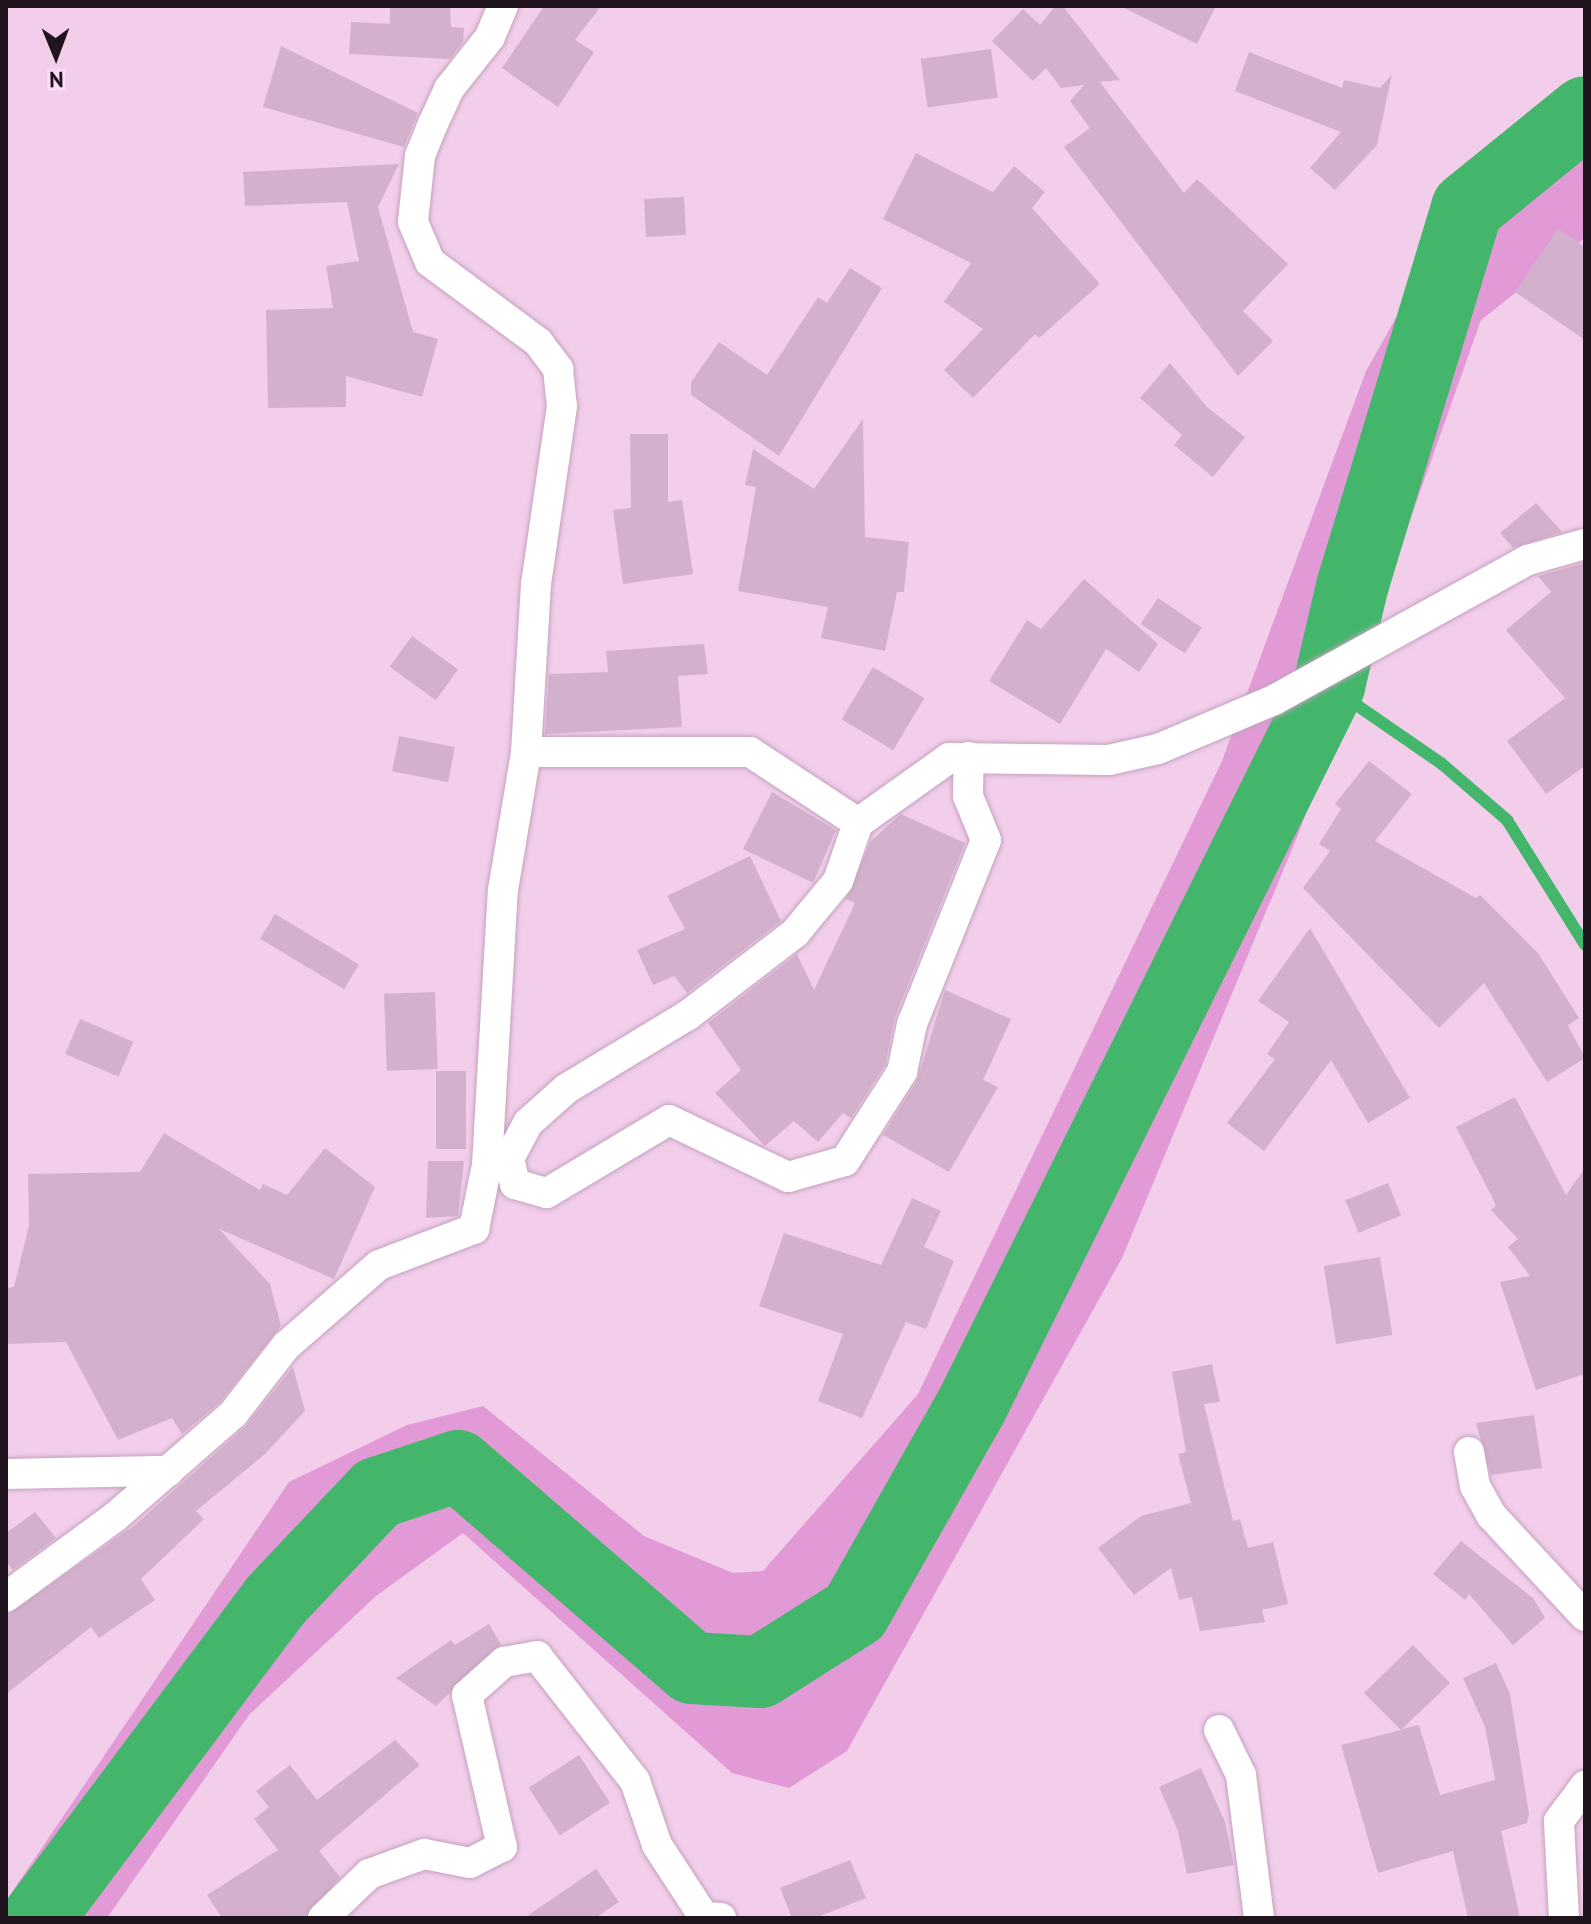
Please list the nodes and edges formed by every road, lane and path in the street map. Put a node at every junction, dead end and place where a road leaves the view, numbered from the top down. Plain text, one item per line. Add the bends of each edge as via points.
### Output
1 (503, 6) edge
2 (1585, 544) edge
3 (526, 752) junction
4 (969, 757) junction
5 (858, 823) junction
6 (1469, 1452) dead end
7 (169, 1471) junction
8 (6, 1474) edge
9 (6, 1597) edge
10 (1585, 1616) edge
11 (1219, 1730) dead end
12 (1585, 1786) edge
13 (323, 1918) edge
14 (721, 1918) edge
15 (1259, 1918) edge
16 (1564, 1918) edge

1 - 3 street via 490,37 449,89 432,126 420,156 413,222 430,262 538,342 558,369 562,406 536,584
2 - 4 street via 1528,560 1274,700 1158,749 1109,760
3 - 5 street via 750,752
3 - 7 street via 503,890 487,1165 474,1229 379,1265 286,1346 233,1414
4 - 5 street via 949,758
4 - 5 street via 968,796 986,840 912,1024 902,1072 845,1161 788,1177 669,1120 547,1193 515,1184 509,1158 528,1123 566,1089 688,1015 795,933 838,881
6 - 10 street via 1475,1486 1491,1515
7 - 8 street
7 - 9 street
11 - 15 street via 1241,1775
12 - 16 street via 1559,1821
13 - 14 street via 369,1874 424,1854 470,1863 502,1847 467,1695 504,1662 537,1656 635,1781 657,1845 704,1917

